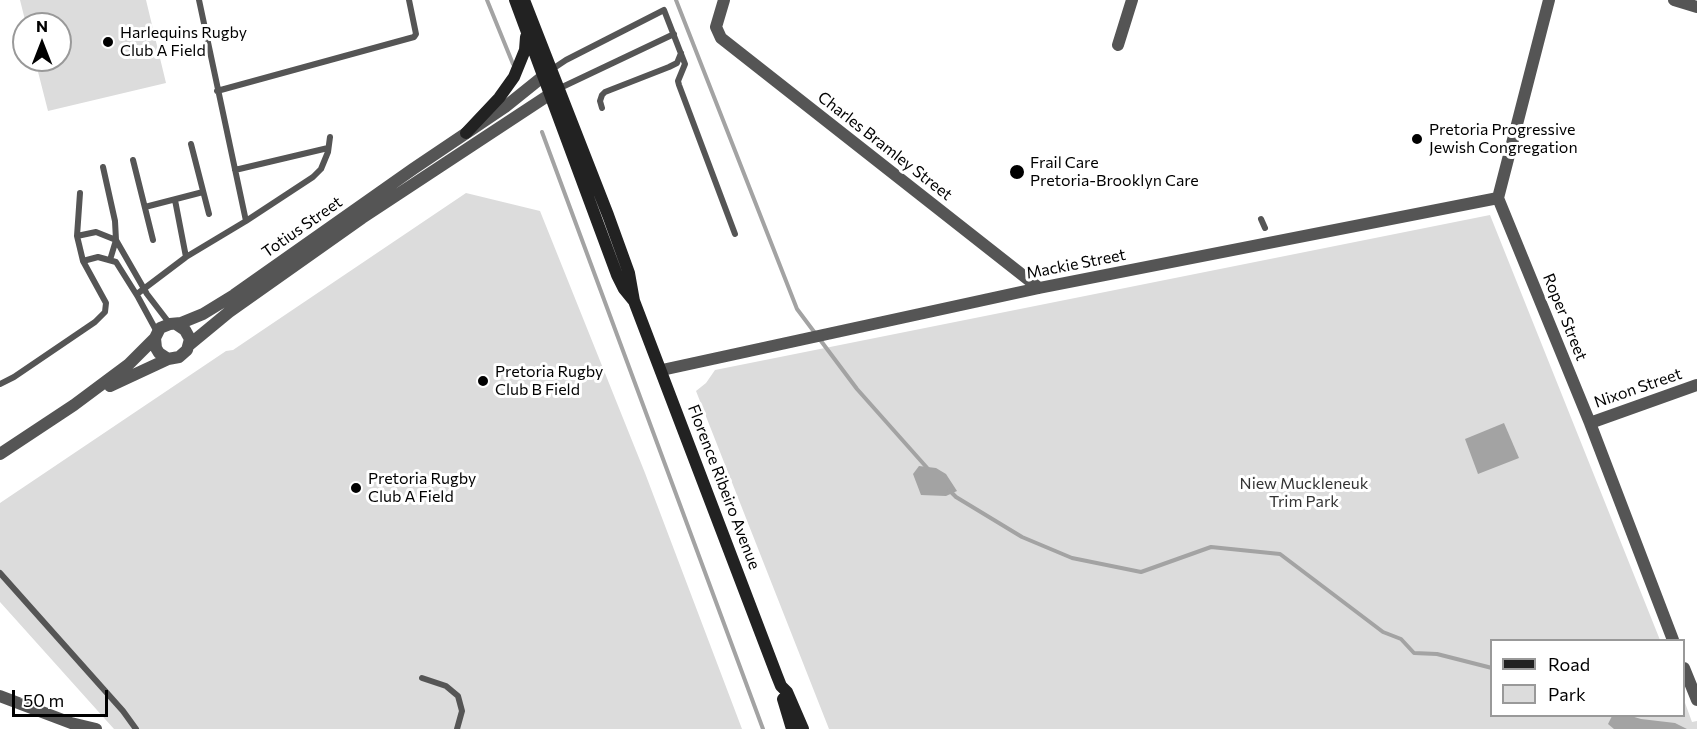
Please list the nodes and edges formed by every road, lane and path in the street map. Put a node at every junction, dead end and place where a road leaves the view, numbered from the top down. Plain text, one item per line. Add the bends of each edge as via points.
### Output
1 (199, 0) edge
2 (409, 0) edge
3 (515, 0) edge
4 (524, 0) edge
5 (724, 0) edge
6 (1132, 0) edge
7 (1549, 0) edge
8 (1674, 0) edge
9 (1697, 7) edge
10 (524, 23) junction
11 (674, 34) junction
12 (1118, 45) dead end
13 (681, 52) junction
14 (546, 73) junction
15 (218, 91) junction
16 (554, 92) junction
17 (602, 108) dead end
18 (466, 133) junction
19 (330, 137) dead end
20 (191, 144) dead end
21 (328, 148) junction
22 (133, 160) dead end
23 (103, 167) dead end
24 (235, 170) junction
25 (203, 192) junction
26 (80, 193) dead end
27 (1498, 198) junction
28 (175, 200) junction
29 (145, 207) junction
30 (209, 214) dead end
31 (1261, 219) dead end
32 (246, 221) junction
33 (1264, 228) dead end
34 (735, 234) dead end
35 (77, 236) junction
36 (116, 240) junction
37 (153, 240) dead end
38 (186, 257) junction
39 (110, 260) junction
40 (83, 261) junction
41 (1039, 288) junction
42 (145, 290) junction
43 (137, 294) junction
44 (173, 324) junction
45 (156, 335) junction
46 (189, 345) junction
47 (168, 358) junction
48 (662, 370) junction
49 (0, 384) edge
50 (1697, 386) edge
51 (74, 405) junction
52 (1590, 423) junction
53 (0, 454) edge
54 (0, 573) edge
55 (1673, 639) edge
56 (1685, 673) edge
57 (422, 678) dead end
58 (781, 686) junction
59 (0, 696) edge
60 (1697, 700) edge
61 (96, 729) edge
62 (136, 729) edge
63 (457, 729) edge
64 (792, 729) edge
65 (803, 729) edge

1 - 15 lane
2 - 15 lane via 414,37
3 - 10 main road, Florence Ribeiro Avenue
4 - 14 main road, Florence Ribeiro Avenue
5 - 41 street, Charles Bramley Street via 716,27 724,41
6 - 12 street
7 - 27 street
8 - 9 street
10 - 14 main road, Florence Ribeiro Avenue
10 - 18 main road via 525,50 514,77
11 - 13 lane
11 - 14 lane via 664,10
11 - 16 lane
13 - 17 lane via 677,63 669,68 605,92 600,101
13 - 34 lane via 685,64 679,83
14 - 16 main road, Florence Ribeiro Avenue
14 - 18 street, Totius Street via 506,107
15 - 24 lane
16 - 46 street, Totius Street via 352,225
16 - 48 main road, Florence Ribeiro Avenue via 617,275 634,301
18 - 44 street, Totius Street via 234,295 204,314
19 - 21 lane
20 - 25 lane
21 - 24 lane
21 - 32 lane via 314,177
22 - 29 lane
23 - 36 lane
24 - 32 lane
25 - 28 lane
25 - 30 lane
26 - 35 lane
27 - 41 street, Mackie Street
27 - 52 street, Roper Street
28 - 29 lane
28 - 38 lane
29 - 37 lane
31 - 33 lane
32 - 38 lane
35 - 36 lane via 96,232
35 - 40 lane
36 - 39 lane
36 - 42 lane
38 - 42 lane
39 - 40 lane via 98,257
39 - 43 lane via 116,262
40 - 49 lane via 106,303 103,316
41 - 48 street, Mackie Street
42 - 43 lane
42 - 44 lane
43 - 45 lane
44 - 45 street, Totius Street via 160,328
44 - 46 street via 185,330
45 - 47 street via 156,348
45 - 51 street, Totius Street via 129,364
46 - 47 street via 184,355
47 - 51 street, Totius Street
48 - 58 main road, Florence Ribeiro Avenue
50 - 52 street, Nixon Street
51 - 53 street, Totius Street
52 - 55 street, Roper Street
54 - 62 lane
56 - 60 street
57 - 63 lane via 446,686 458,696 462,711
58 - 64 main road, Florence Ribeiro Avenue
58 - 65 main road, Florence Ribeiro Avenue
59 - 61 street

